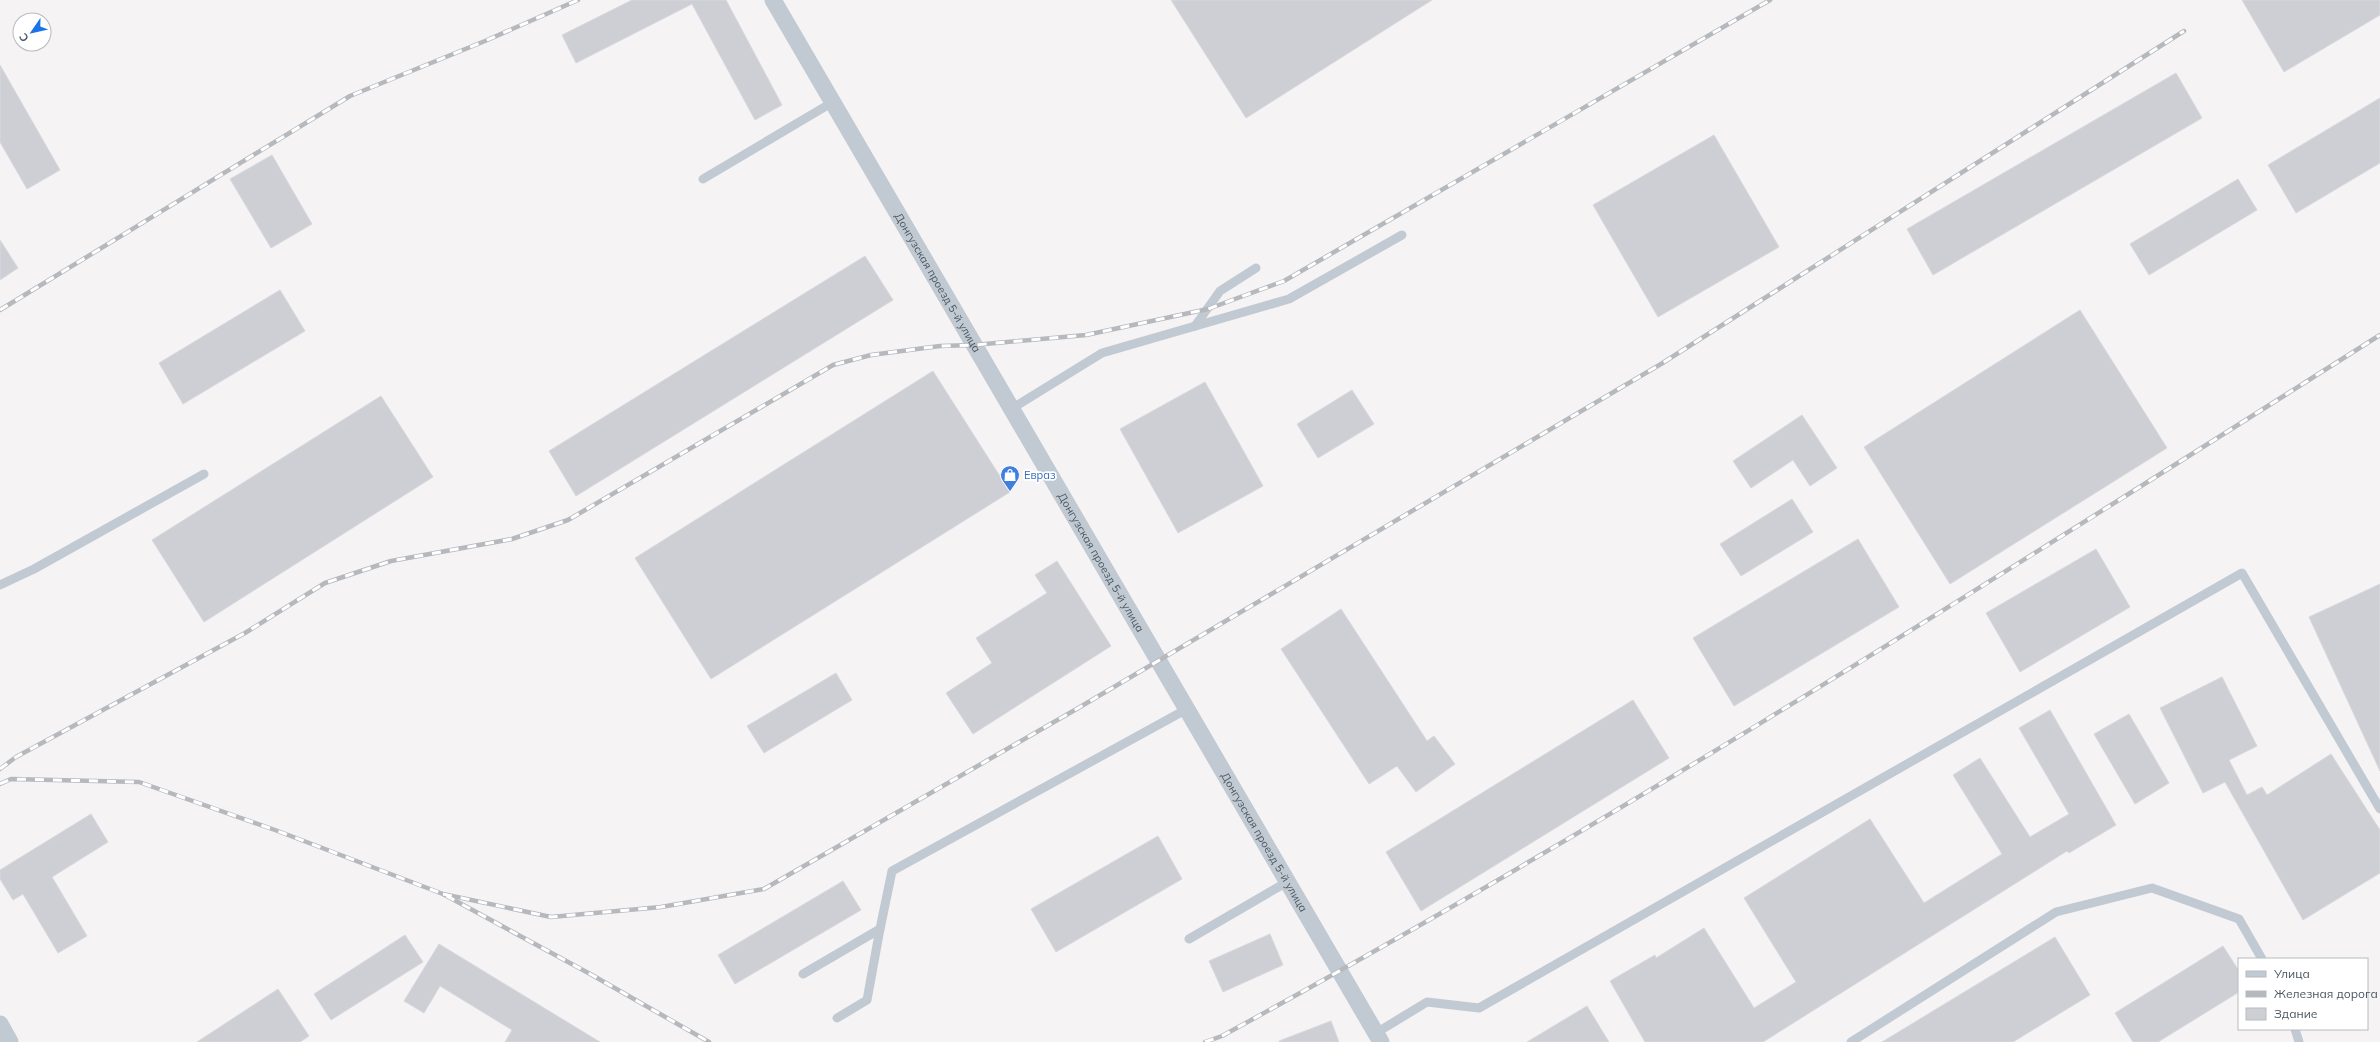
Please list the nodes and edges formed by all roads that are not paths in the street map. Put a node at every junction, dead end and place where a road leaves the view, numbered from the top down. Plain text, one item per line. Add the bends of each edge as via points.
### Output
1 (773, 0) edge
2 (833, 102) junction
3 (703, 178) dead end
4 (1402, 235) dead end
5 (1256, 268) dead end
6 (1195, 326) junction
7 (1011, 409) junction
8 (204, 474) dead end
9 (0, 586) edge
10 (1187, 709) junction
11 (2379, 804) edge
12 (1287, 882) junction
13 (880, 929) junction
14 (1189, 939) dead end
15 (2261, 958) edge
16 (803, 974) dead end
17 (837, 1018) dead end
18 (0, 1024) edge
19 (2295, 1030) edge
20 (1378, 1037) edge
21 (10, 1042) edge
22 (1851, 1042) edge
23 (2299, 1042) edge

1 - 2 street, Донгузская проезд 5-й улица
2 - 3 lane
2 - 7 street, Донгузская проезд 5-й улица
4 - 6 lane via 1289,299
5 - 6 lane via 1220,291
6 - 7 lane via 1102,353
7 - 10 street, Донгузская проезд 5-й улица
8 - 9 lane
10 - 12 street, Донгузская проезд 5-й улица
10 - 13 lane via 892,871
11 - 20 lane via 2242,573 1479,1008 1427,1002
12 - 14 lane
12 - 20 street, Донгузская проезд 5-й улица
13 - 16 lane
13 - 17 lane via 867,1000
15 - 22 lane via 2239,919 2152,888 2056,912
18 - 21 street
19 - 23 lane

